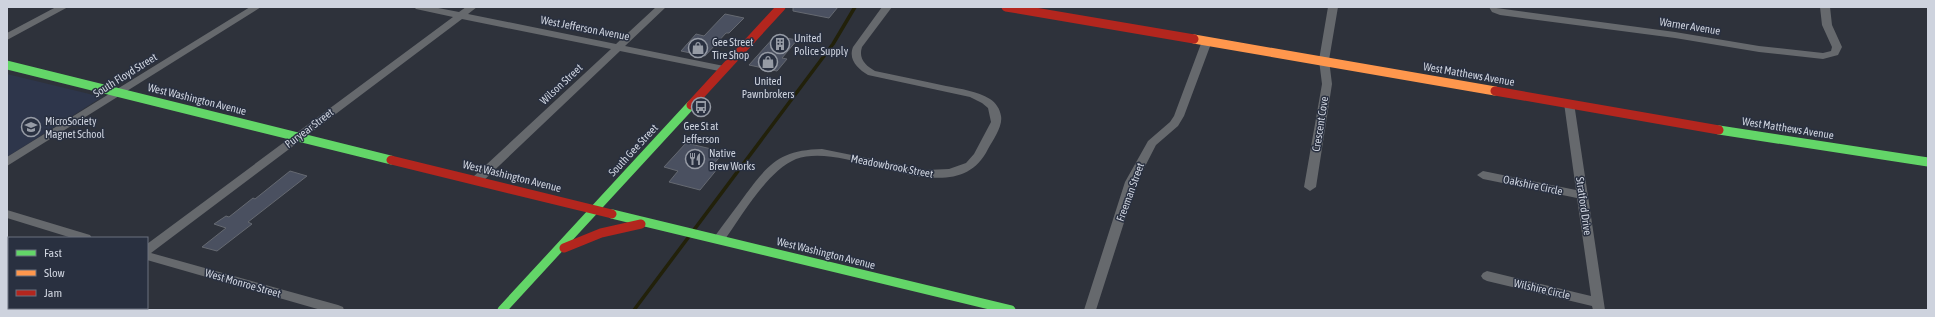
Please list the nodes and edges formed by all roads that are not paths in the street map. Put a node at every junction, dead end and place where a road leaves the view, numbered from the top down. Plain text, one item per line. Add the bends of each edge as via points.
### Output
1 (63, 7) edge
2 (256, 7) edge
3 (419, 7) edge
4 (472, 7) edge
5 (661, 7) edge
6 (780, 7) edge
7 (887, 7) edge
8 (1006, 7) edge
9 (1333, 7) edge
10 (1494, 7) edge
11 (1825, 7) edge
12 (1029, 9) edge
13 (461, 15) junction
14 (7, 37) edge
15 (1207, 41) junction
16 (619, 47) junction
17 (1324, 60) junction
18 (7, 65) edge
19 (724, 69) junction
20 (120, 92) junction
21 (1569, 103) junction
22 (298, 137) junction
23 (7, 162) edge
24 (1928, 162) edge
25 (1483, 175) dead end
26 (478, 180) junction
27 (1310, 188) dead end
28 (1583, 195) junction
29 (594, 209) junction
30 (7, 214) edge
31 (650, 223) junction
32 (83, 237) edge
33 (715, 238) junction
34 (148, 249) edge
35 (556, 252) junction
36 (148, 256) edge
37 (1487, 276) dead end
38 (1598, 306) edge
39 (338, 310) edge
40 (502, 310) edge
41 (1011, 310) edge
42 (1090, 310) edge

1 - 14 street
2 - 20 street, South Floyd Street
3 - 13 street, West Jefferson Avenue
4 - 13 street, Puryear Street
5 - 16 street, Wilson Street
6 - 19 street, South Gee Street
7 - 33 street, Meadowbrook Street via 857,49 856,58 863,68 880,76 973,95 989,103 996,115 996,122 979,156 966,168 938,175 822,152 790,157 768,172
8 - 12 street, West Matthews Avenue
9 - 17 street
10 - 11 street, Warner Avenue via 1500,12 1823,56 1835,53 1837,46 1827,25
12 - 15 street, West Matthews Avenue
13 - 16 street, West Jefferson Avenue
13 - 22 street, Puryear Street
15 - 17 street, West Matthews Avenue
15 - 42 street, Freeman Street via 1179,116 1149,147 1131,182
16 - 19 street, West Jefferson Avenue
16 - 26 street, Wilson Street
17 - 21 street, West Matthews Avenue
17 - 27 street, Crescent Cove via 1327,84
18 - 20 street, West Washington Avenue
19 - 29 street, South Gee Street
20 - 22 street, West Washington Avenue
20 - 23 street, South Floyd Street
21 - 24 street, West Matthews Avenue
21 - 28 street, Stratford Drive
22 - 26 street, West Washington Avenue
22 - 34 street, Puryear Street
25 - 28 street, Oakshire Circle
26 - 29 street, West Washington Avenue
28 - 38 street, Stratford Drive
29 - 31 street, West Washington Avenue
29 - 35 street, South Gee Street
30 - 32 street
31 - 33 street, West Washington Avenue
31 - 35 street via 610,229
33 - 41 street, West Washington Avenue
35 - 40 street, South Gee Street
36 - 39 street, West Monroe Street
37 - 38 street, Wilshire Circle

